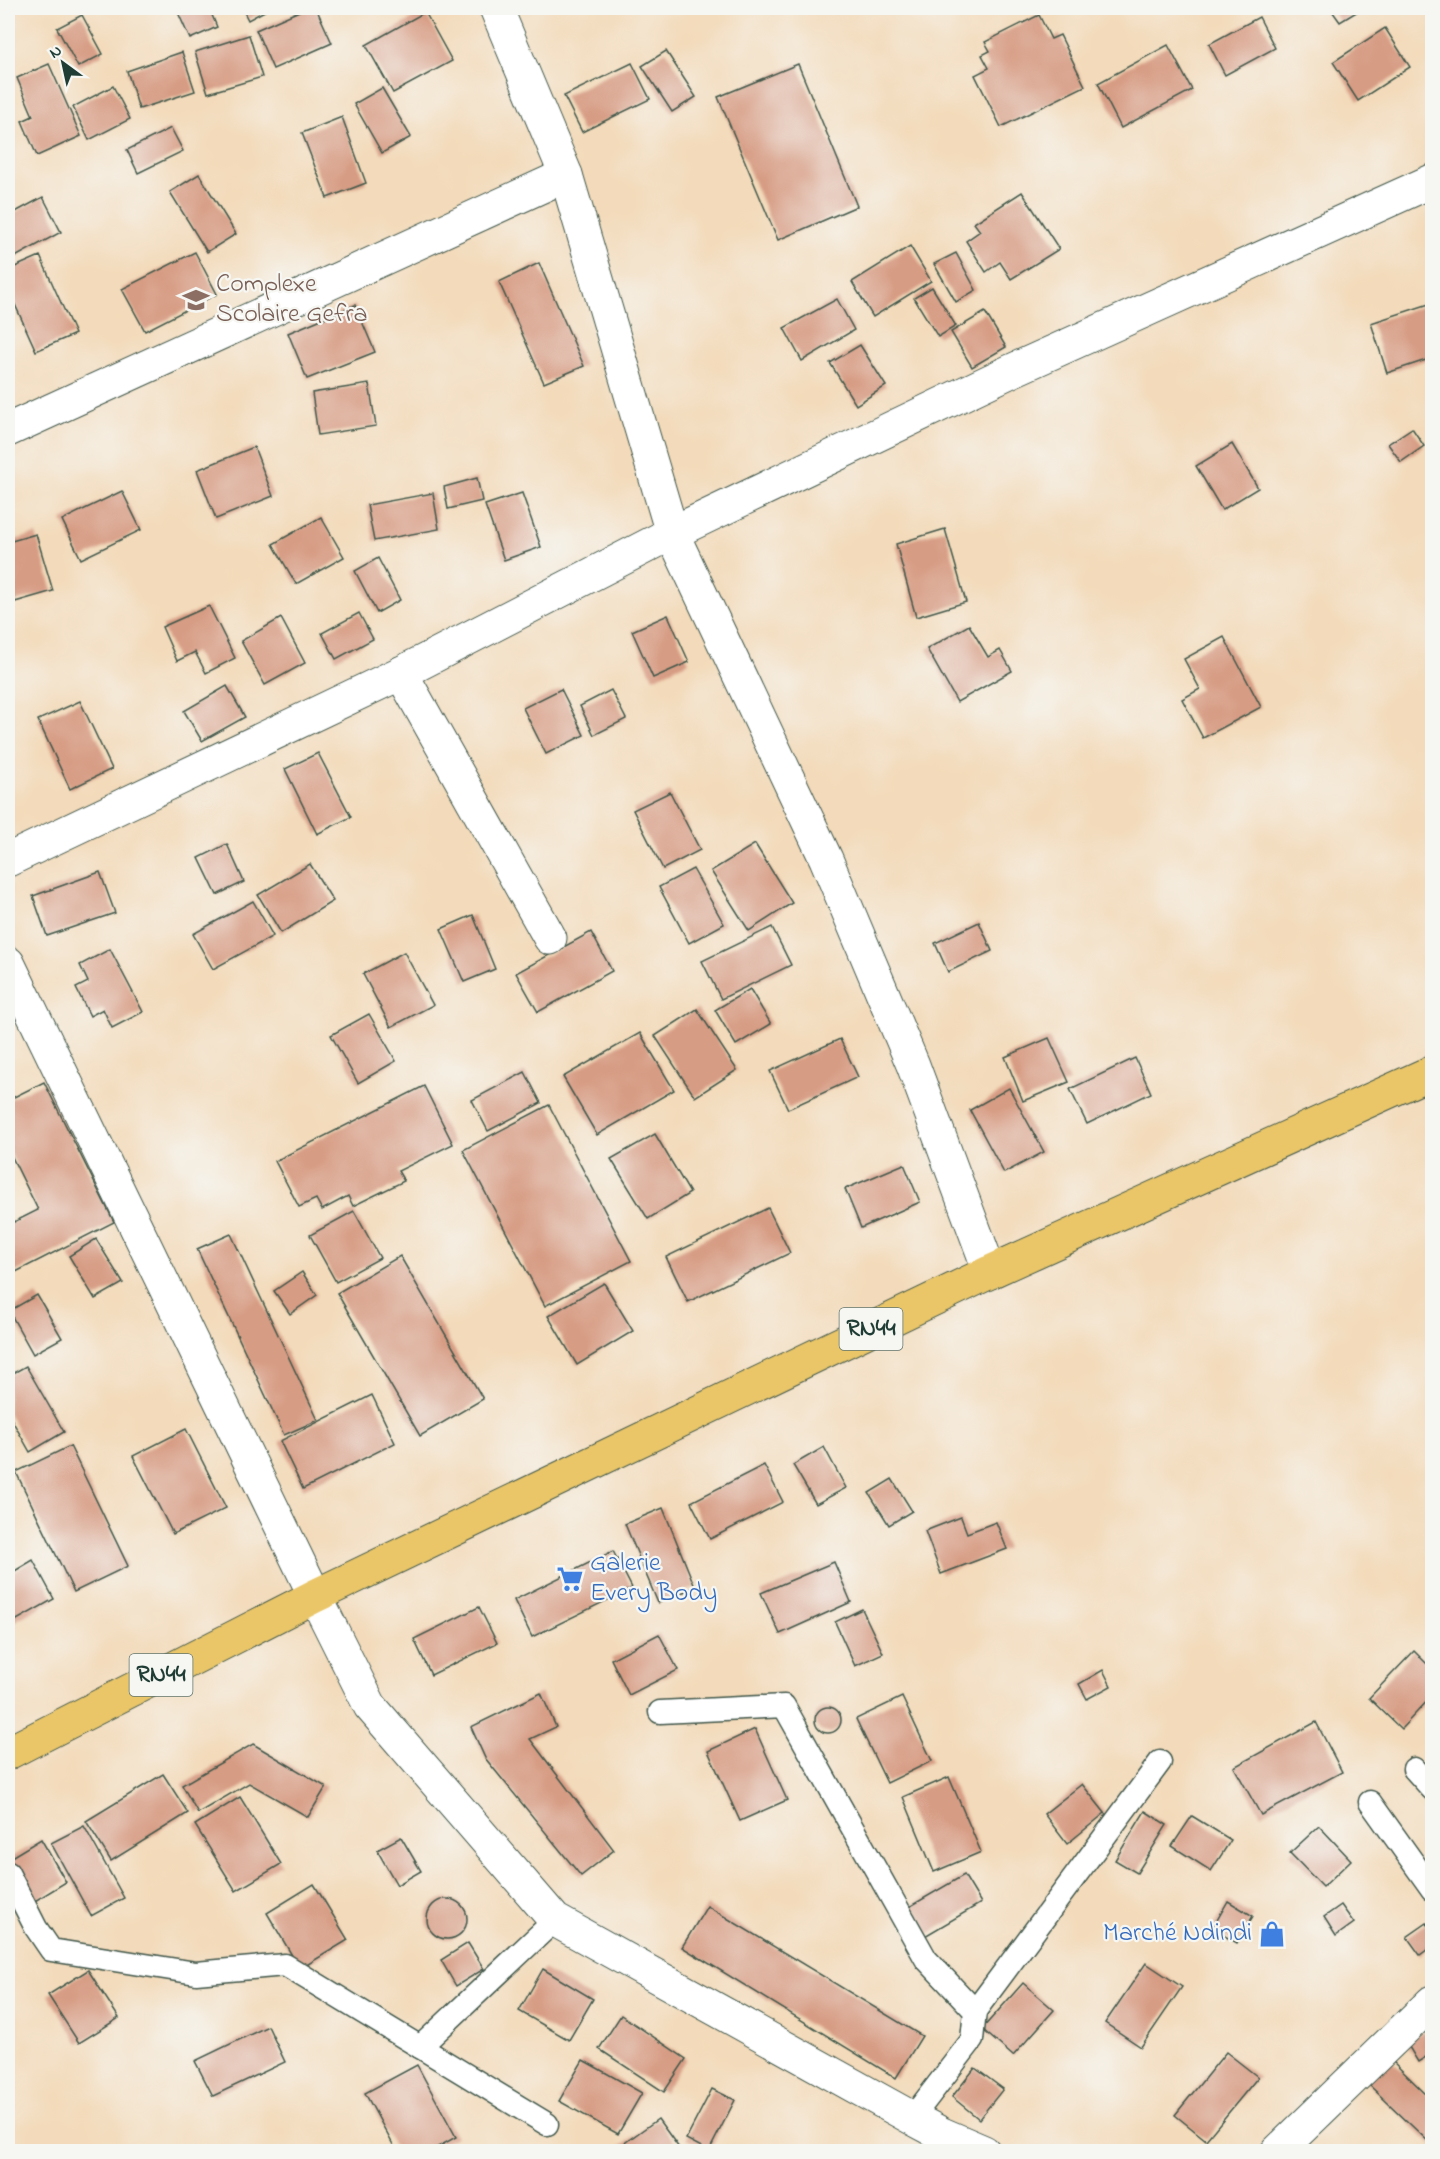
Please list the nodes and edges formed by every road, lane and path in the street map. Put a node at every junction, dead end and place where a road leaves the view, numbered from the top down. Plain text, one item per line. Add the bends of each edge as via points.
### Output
1 (496, 8) edge
2 (566, 175) junction
3 (1432, 181) edge
4 (8, 430) edge
5 (672, 533) junction
6 (401, 673) junction
7 (8, 860) edge
8 (550, 938) dead end
9 (8, 963) edge
10 (1432, 1072) edge
11 (990, 1272) junction
12 (315, 1596) junction
13 (660, 1712) dead end
14 (8, 1753) edge
15 (1160, 1762) dead end
16 (1414, 1768) dead end
17 (1432, 1790) edge
18 (1370, 1802) dead end
19 (8, 1873) edge
20 (1432, 1889) edge
21 (555, 1920) junction
22 (1432, 2002) edge
23 (975, 2011) junction
24 (420, 2047) junction
25 (912, 2118) junction
26 (547, 2124) dead end
27 (937, 2143) edge
28 (984, 2151) edge
29 (1277, 2151) edge

1 - 2 street
2 - 4 street
2 - 5 street
3 - 5 street via 1011,370
5 - 6 street
5 - 11 street via 826,859 913,1065
6 - 7 street
6 - 8 street
9 - 12 street
10 - 11 main road, RN44
11 - 12 main road, RN44
12 - 14 main road, RN44
12 - 21 street via 370,1706
13 - 23 lane via 784,1706 926,1959
15 - 23 lane
16 - 17 lane
18 - 20 lane
19 - 24 lane via 51,1950 196,1973 285,1965
21 - 24 lane
21 - 25 street
22 - 29 street
23 - 25 lane via 972,2040
24 - 26 lane
25 - 27 street
27 - 28 street

